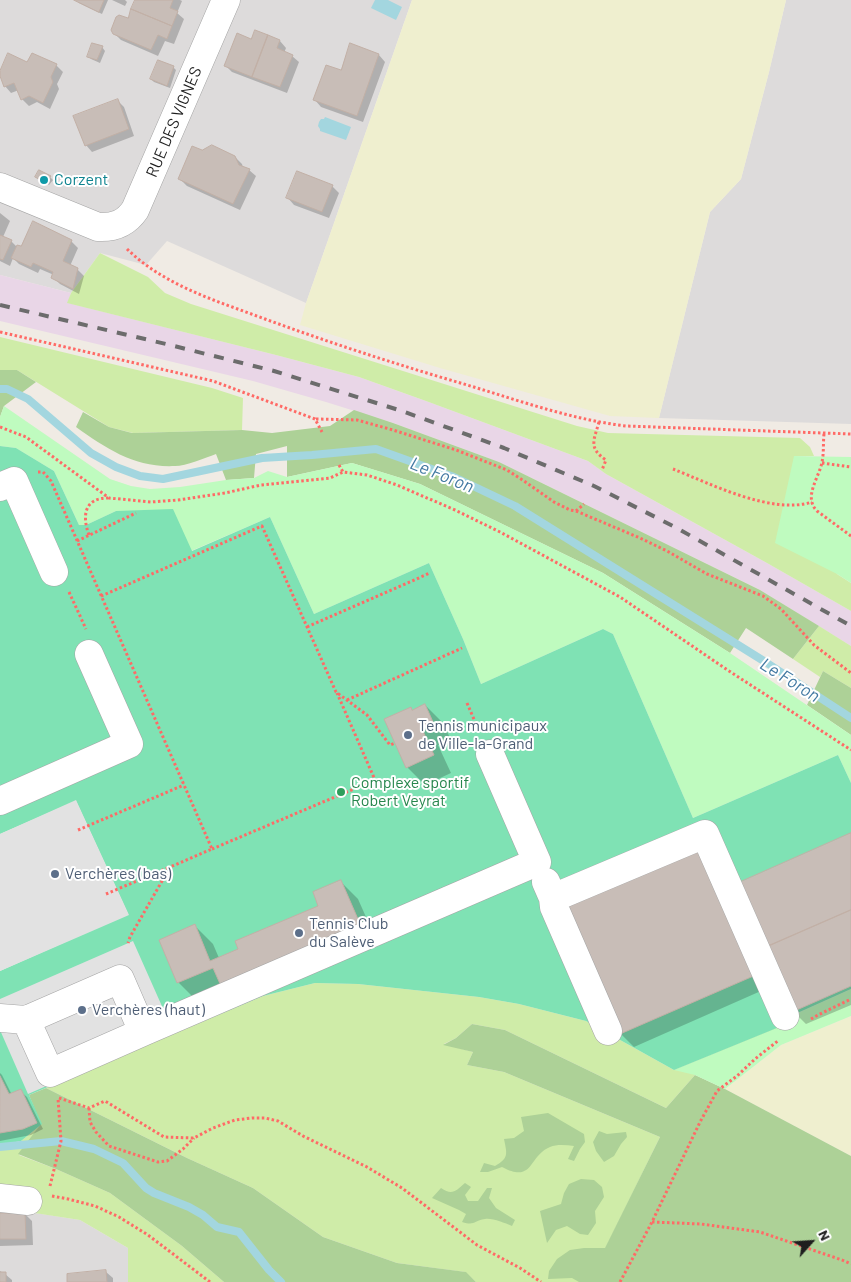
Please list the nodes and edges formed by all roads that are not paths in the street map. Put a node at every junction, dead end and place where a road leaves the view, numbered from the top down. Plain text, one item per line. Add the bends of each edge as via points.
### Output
1 (226, 0) edge
2 (0, 187) edge
3 (0, 487) edge
4 (54, 572) road end
5 (89, 654) road end
6 (490, 754) dead end
7 (0, 801) edge
8 (537, 862) junction
9 (553, 898) junction
10 (13, 1019) edge
11 (793, 1024) road end
12 (608, 1031) dead end
13 (143, 1032) junction
14 (0, 1198) edge
15 (38, 1198) road end

1 - 2 street, RUE DES VIGNES via 135,210 127,220 106,228 98,227
3 - 4 street via 14,481
5 - 7 street via 129,744
6 - 8 street
8 - 9 street
8 - 13 street
9 - 11 street via 705,834
9 - 12 street via 554,907
10 - 13 street via 120,979
10 - 13 street via 54,1086
14 - 15 street

